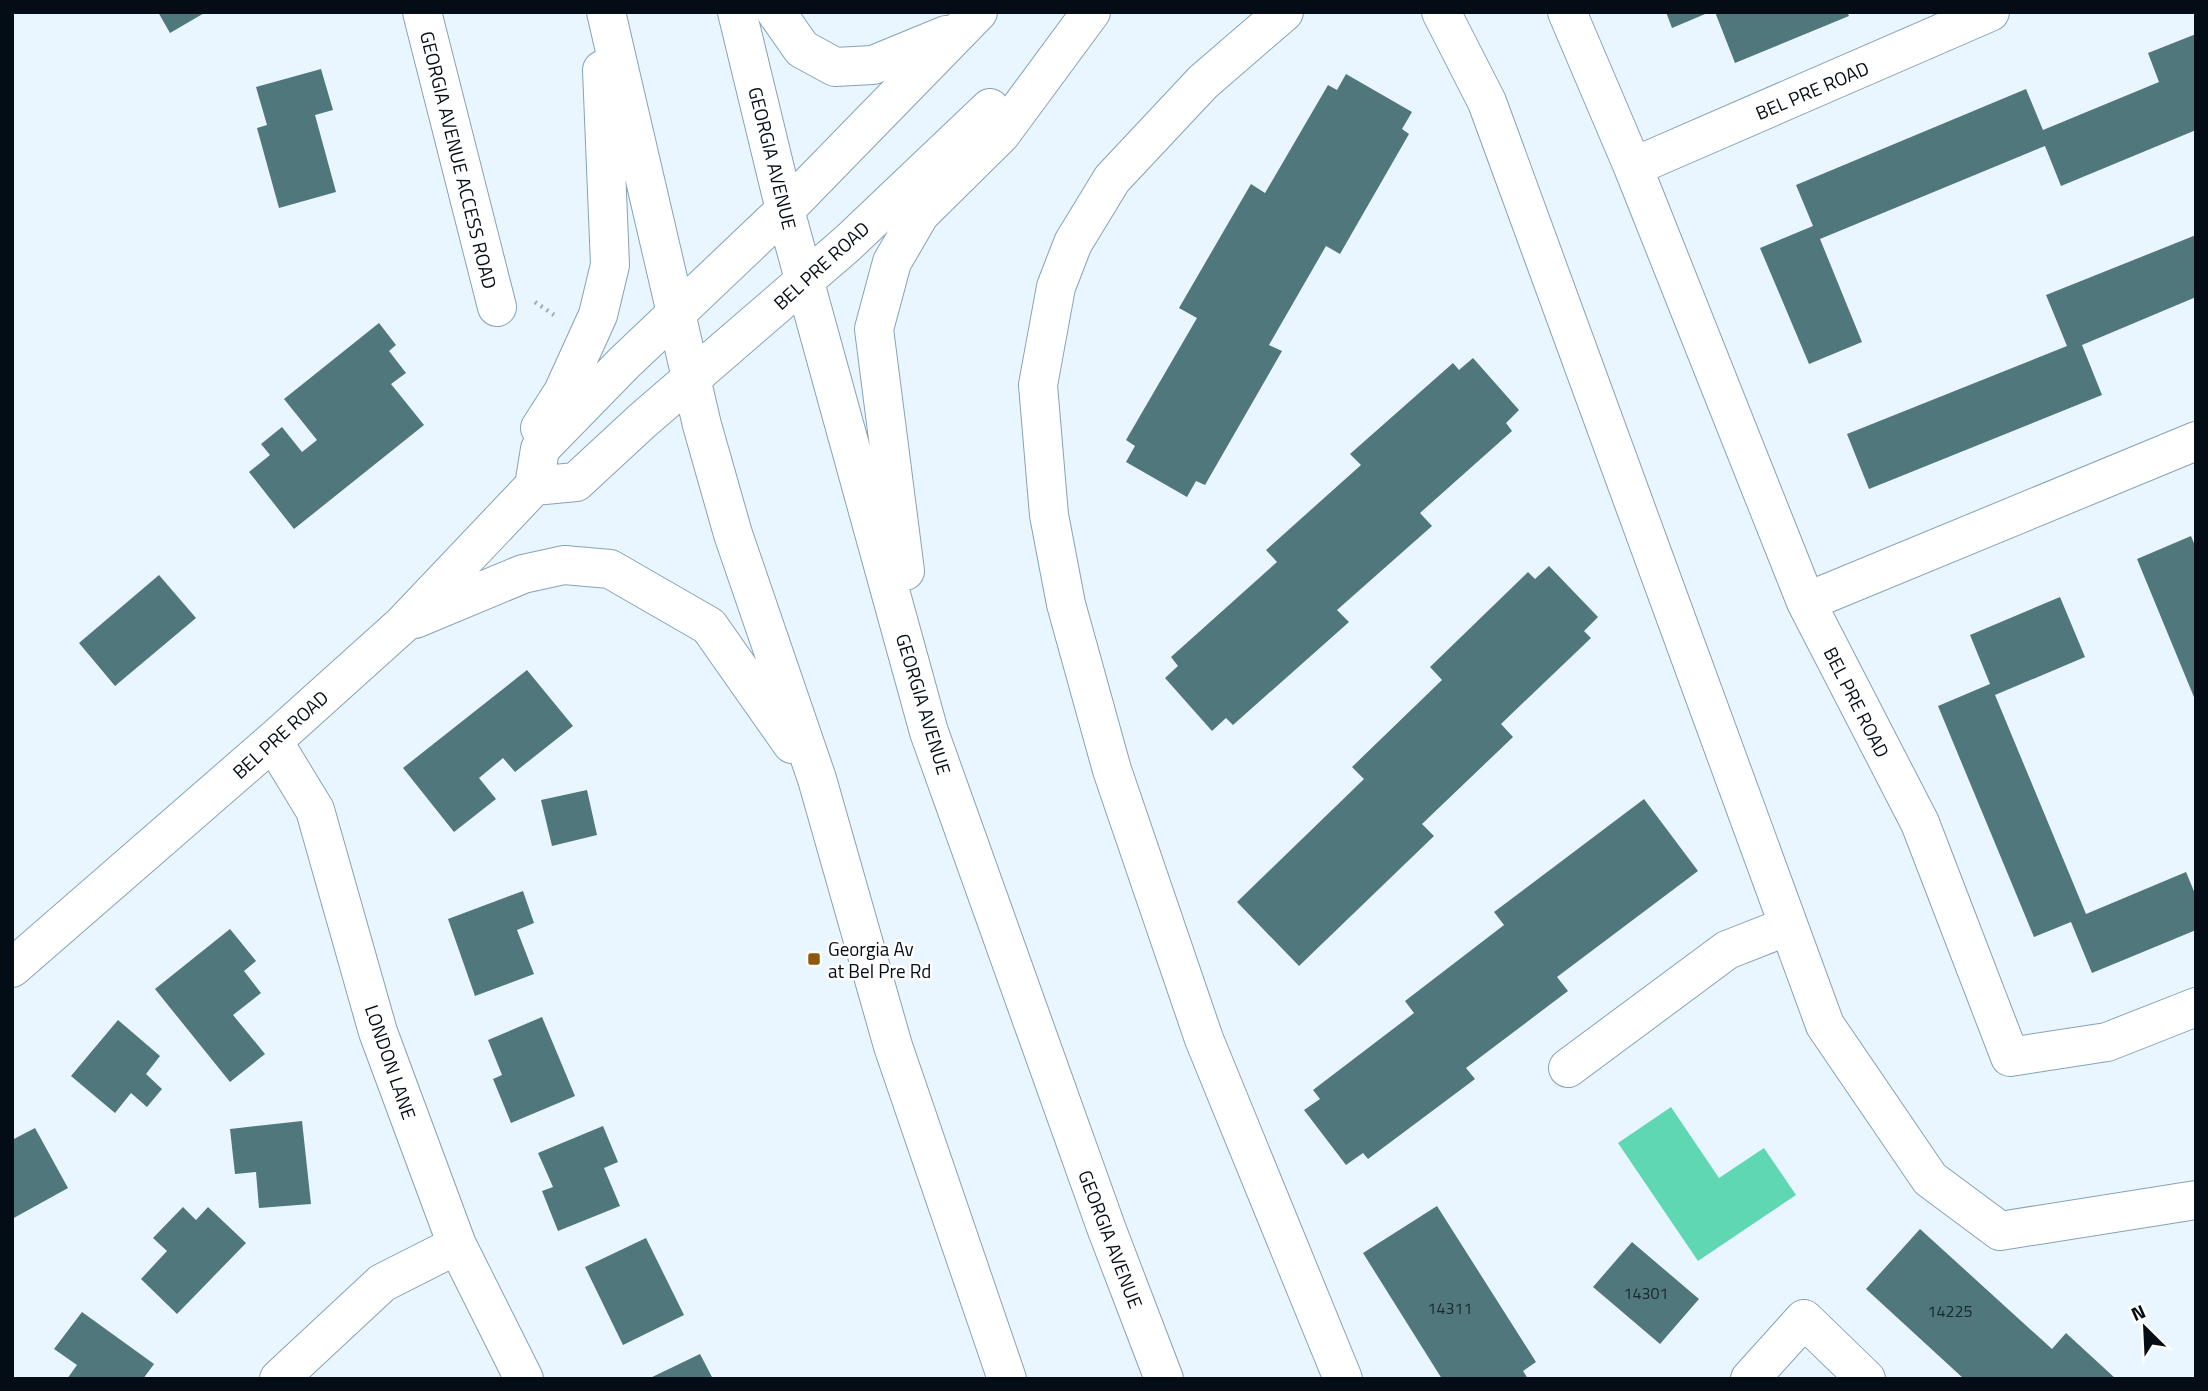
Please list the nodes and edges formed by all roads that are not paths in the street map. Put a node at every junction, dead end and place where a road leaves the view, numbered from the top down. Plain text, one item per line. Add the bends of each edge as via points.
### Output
1 (422, 12) edge
2 (600, 12) edge
3 (606, 12) edge
4 (737, 12) edge
5 (776, 12) edge
6 (1091, 12) edge
7 (1284, 12) edge
8 (1441, 12) edge
9 (1567, 12) edge
10 (1990, 12) edge
11 (969, 20) edge
12 (1633, 167) junction
13 (785, 210) junction
14 (805, 281) junction
15 (497, 307) dead end
16 (677, 313) junction
17 (692, 379) junction
18 (2196, 441) edge
19 (534, 485) junction
20 (452, 571) junction
21 (1806, 602) junction
22 (403, 624) junction
23 (924, 711) junction
24 (273, 741) junction
25 (817, 779) junction
26 (1788, 926) junction
27 (12, 968) edge
28 (2196, 1007) edge
29 (1568, 1068) dead end
30 (2196, 1200) edge
31 (457, 1245) junction
32 (279, 1379) edge
33 (524, 1379) edge
34 (1007, 1379) edge
35 (1164, 1379) edge
36 (1343, 1379) edge
37 (1750, 1379) edge
38 (1866, 1379) edge

1 - 15 main road, GEORGIA AVENUE ACCESS ROAD
2 - 20 main road via 610,265 598,315 563,392
3 - 16 main road
4 - 13 main road, GEORGIA AVENUE
5 - 11 main road via 802,49 835,67 873,65
6 - 14 main road, BEL PRE ROAD
6 - 23 main road via 1001,134 920,214 892,262 874,329
7 - 36 main road via 1203,82 1112,179 1073,243 1056,287 1038,385 1049,516 1066,604 1112,770 1204,1039
8 - 26 main road via 1487,102
9 - 12 main road, BEL PRE ROAD
10 - 12 main road, BEL PRE ROAD
11 - 13 main road
12 - 21 main road, BEL PRE ROAD
13 - 14 main road, GEORGIA AVENUE
13 - 16 main road
14 - 17 main road, BEL PRE ROAD
14 - 23 main road, GEORGIA AVENUE
16 - 17 main road
16 - 19 main road via 540,449
17 - 19 main road, BEL PRE ROAD via 576,482
17 - 25 main road via 733,534
18 - 21 main road
19 - 20 main road, BEL PRE ROAD
20 - 22 main road, BEL PRE ROAD
21 - 28 main road, BEL PRE ROAD via 1920,823 2010,1057 2107,1042
22 - 24 main road, BEL PRE ROAD
22 - 25 main road via 523,574 564,565 615,570 709,626
23 - 35 main road, GEORGIA AVENUE
24 - 27 main road, BEL PRE ROAD
24 - 31 main road, LONDON LANE via 315,810 378,1032
25 - 34 main road via 892,1046
26 - 29 main road via 1727,950
26 - 30 main road via 1825,1025 1930,1179 2000,1231
31 - 32 main road via 382,1283
31 - 33 main road, LONDON LANE
37 - 38 main road via 1804,1319

